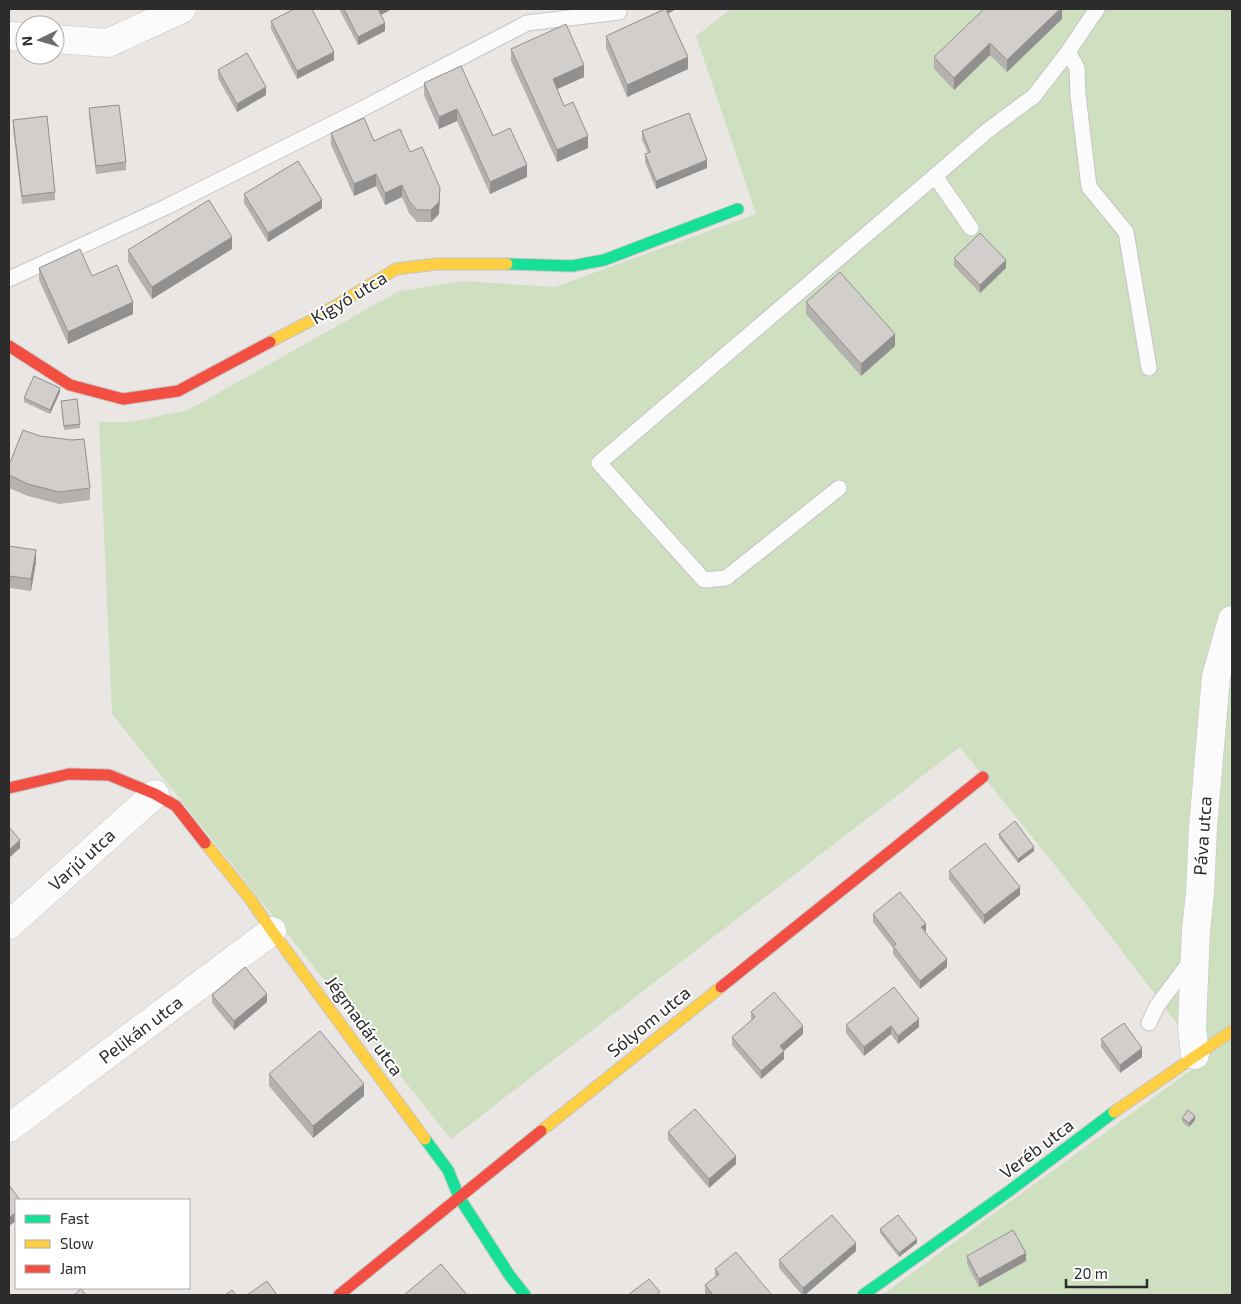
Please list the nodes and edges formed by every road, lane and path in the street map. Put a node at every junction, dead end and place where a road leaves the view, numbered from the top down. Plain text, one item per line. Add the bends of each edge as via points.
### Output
1 (182, 9) edge
2 (1097, 9) edge
3 (619, 12) dead end
4 (65, 40) edge
5 (1068, 52) junction
6 (935, 176) junction
7 (738, 210) dead end
8 (971, 228) dead end
9 (9, 279) edge
10 (9, 346) edge
11 (1149, 368) dead end
12 (839, 488) dead end
13 (1232, 620) edge
14 (983, 777) dead end
15 (9, 788) edge
16 (155, 794) junction
17 (9, 925) edge
18 (272, 932) junction
19 (1194, 955) junction
20 (1149, 1022) dead end
21 (1232, 1031) edge
22 (1196, 1055) junction
23 (9, 1128) edge
24 (459, 1197) junction
25 (339, 1295) edge
26 (525, 1295) edge
27 (863, 1295) edge

1 - 4 street via 108,43
2 - 5 lane
3 - 9 lane via 527,23 175,203
5 - 6 lane via 1034,96
5 - 11 lane via 1077,68 1089,187 1126,232
6 - 8 lane
6 - 12 lane via 600,463 704,580 726,578
7 - 10 street, Kígyó utca via 604,260 572,266 438,264 396,269 310,321 178,391 123,398 70,385
13 - 19 street, Páva utca via 1216,676
14 - 24 street, Sólyom utca
15 - 16 street, Jégmadár utca via 69,774 109,775
16 - 17 street, Varjú utca
16 - 18 street, Jégmadár utca via 176,806 251,900
18 - 23 street, Pelikán utca
18 - 24 street, Jégmadár utca via 448,1170
19 - 20 lane
19 - 22 street, Páva utca via 1192,1027
21 - 22 street, Veréb utca
22 - 27 street, Veréb utca
24 - 25 street, Sólyom utca
24 - 26 street, Jégmadár utca

